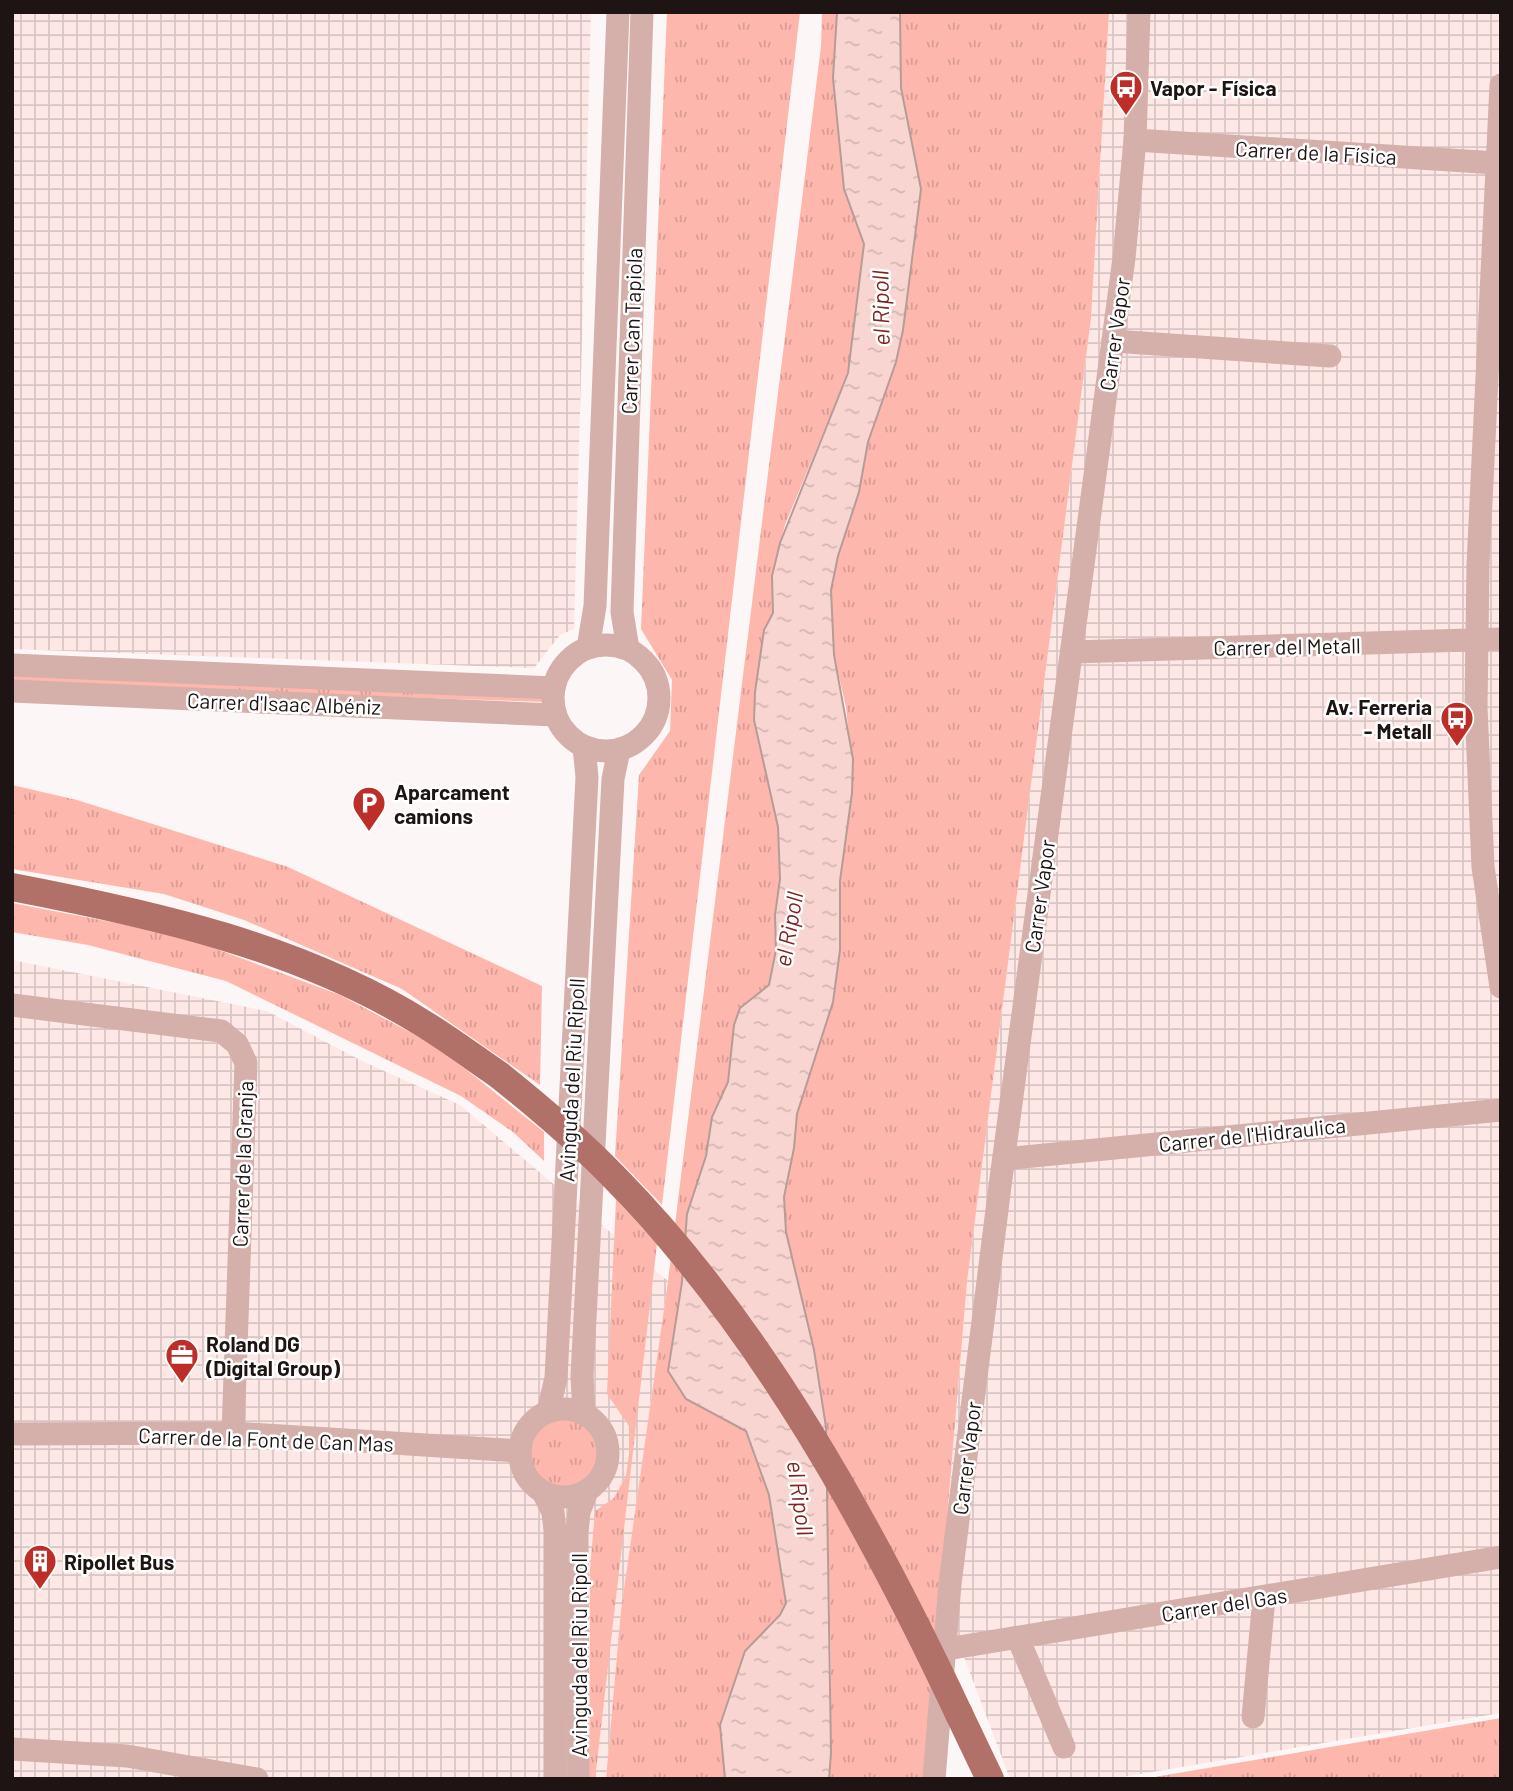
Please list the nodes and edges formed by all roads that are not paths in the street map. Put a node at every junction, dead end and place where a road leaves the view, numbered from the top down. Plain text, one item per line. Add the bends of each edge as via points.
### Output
1 (618, 12) edge
2 (642, 12) edge
3 (1139, 12) edge
4 (1501, 85) edge
5 (1135, 140) junction
6 (1497, 163) junction
7 (1113, 341) junction
8 (1330, 356) dead end
9 (1494, 387) edge
10 (1501, 639) edge
11 (1476, 641) junction
12 (588, 648) junction
13 (628, 649) junction
14 (1072, 652) junction
15 (12, 665) edge
16 (554, 688) junction
17 (12, 691) edge
18 (555, 715) junction
19 (583, 747) junction
20 (619, 751) junction
21 (1492, 866) edge
22 (12, 887) edge
23 (1501, 987) edge
24 (12, 1005) edge
25 (1501, 1110) edge
26 (1004, 1159) junction
27 (548, 1412) junction
28 (584, 1414) junction
29 (233, 1433) junction
30 (12, 1434) edge
31 (520, 1451) junction
32 (587, 1491) junction
33 (543, 1492) junction
34 (1501, 1557) edge
35 (1264, 1598) junction
36 (1018, 1638) junction
37 (947, 1649) junction
38 (1253, 1717) dead end
39 (1064, 1747) dead end
40 (12, 1749) edge
41 (257, 1779) edge
42 (555, 1779) edge
43 (578, 1779) edge
44 (934, 1779) edge
45 (990, 1779) edge

1 - 12 street, Carrer Can Tapiola via 595,606
2 - 13 street, Carrer Can Tapiola via 622,612
3 - 5 street, Carrer Vapor
4 - 6 street
5 - 6 street, Carrer de la Física
5 - 7 street, Carrer Vapor
6 - 9 street
7 - 8 street
7 - 14 street, Carrer Vapor
9 - 11 street
10 - 11 street, Carrer del Metall
11 - 14 street, Carrer del Metall
11 - 21 street
12 - 13 street
12 - 16 street via 566,664
13 - 20 street via 653,674 659,701 651,728
14 - 26 street, Carrer Vapor
15 - 16 street, Carrer d'Isaac Albéniz
16 - 18 street
17 - 18 street, Carrer d'Isaac Albéniz
18 - 19 street via 561,728
19 - 20 street
19 - 27 street, Avinguda del Riu Ripoll via 587,777 556,1378
20 - 28 street, Avinguda del Riu Ripoll via 613,779 582,1376
21 - 23 street
22 - 45 main road, bridge via 177,922 323,972 423,1023 556,1121 671,1241 745,1338 828,1464 918,1629
24 - 29 street, Carrer de la Granja via 221,1031 243,1053
25 - 26 street, Carrer de l'Hidraulica
26 - 37 street, Carrer Vapor via 950,1584
27 - 28 street
27 - 31 street via 528,1427
28 - 32 street via 595,1422 607,1445 604,1471
29 - 30 street, Carrer de la Font de Can Mas
29 - 31 street, Carrer de la Font de Can Mas
31 - 33 street via 525,1475
32 - 33 street via 565,1497
32 - 43 street, Avinguda del Riu Ripoll via 578,1532
33 - 42 street, Avinguda del Riu Ripoll via 553,1512 555,1530
34 - 35 street, Carrer del Gas
35 - 36 street, Carrer del Gas
35 - 38 street
36 - 37 street, Carrer del Gas
36 - 39 street
37 - 44 street, Carrer Vapor
40 - 41 street via 127,1756

